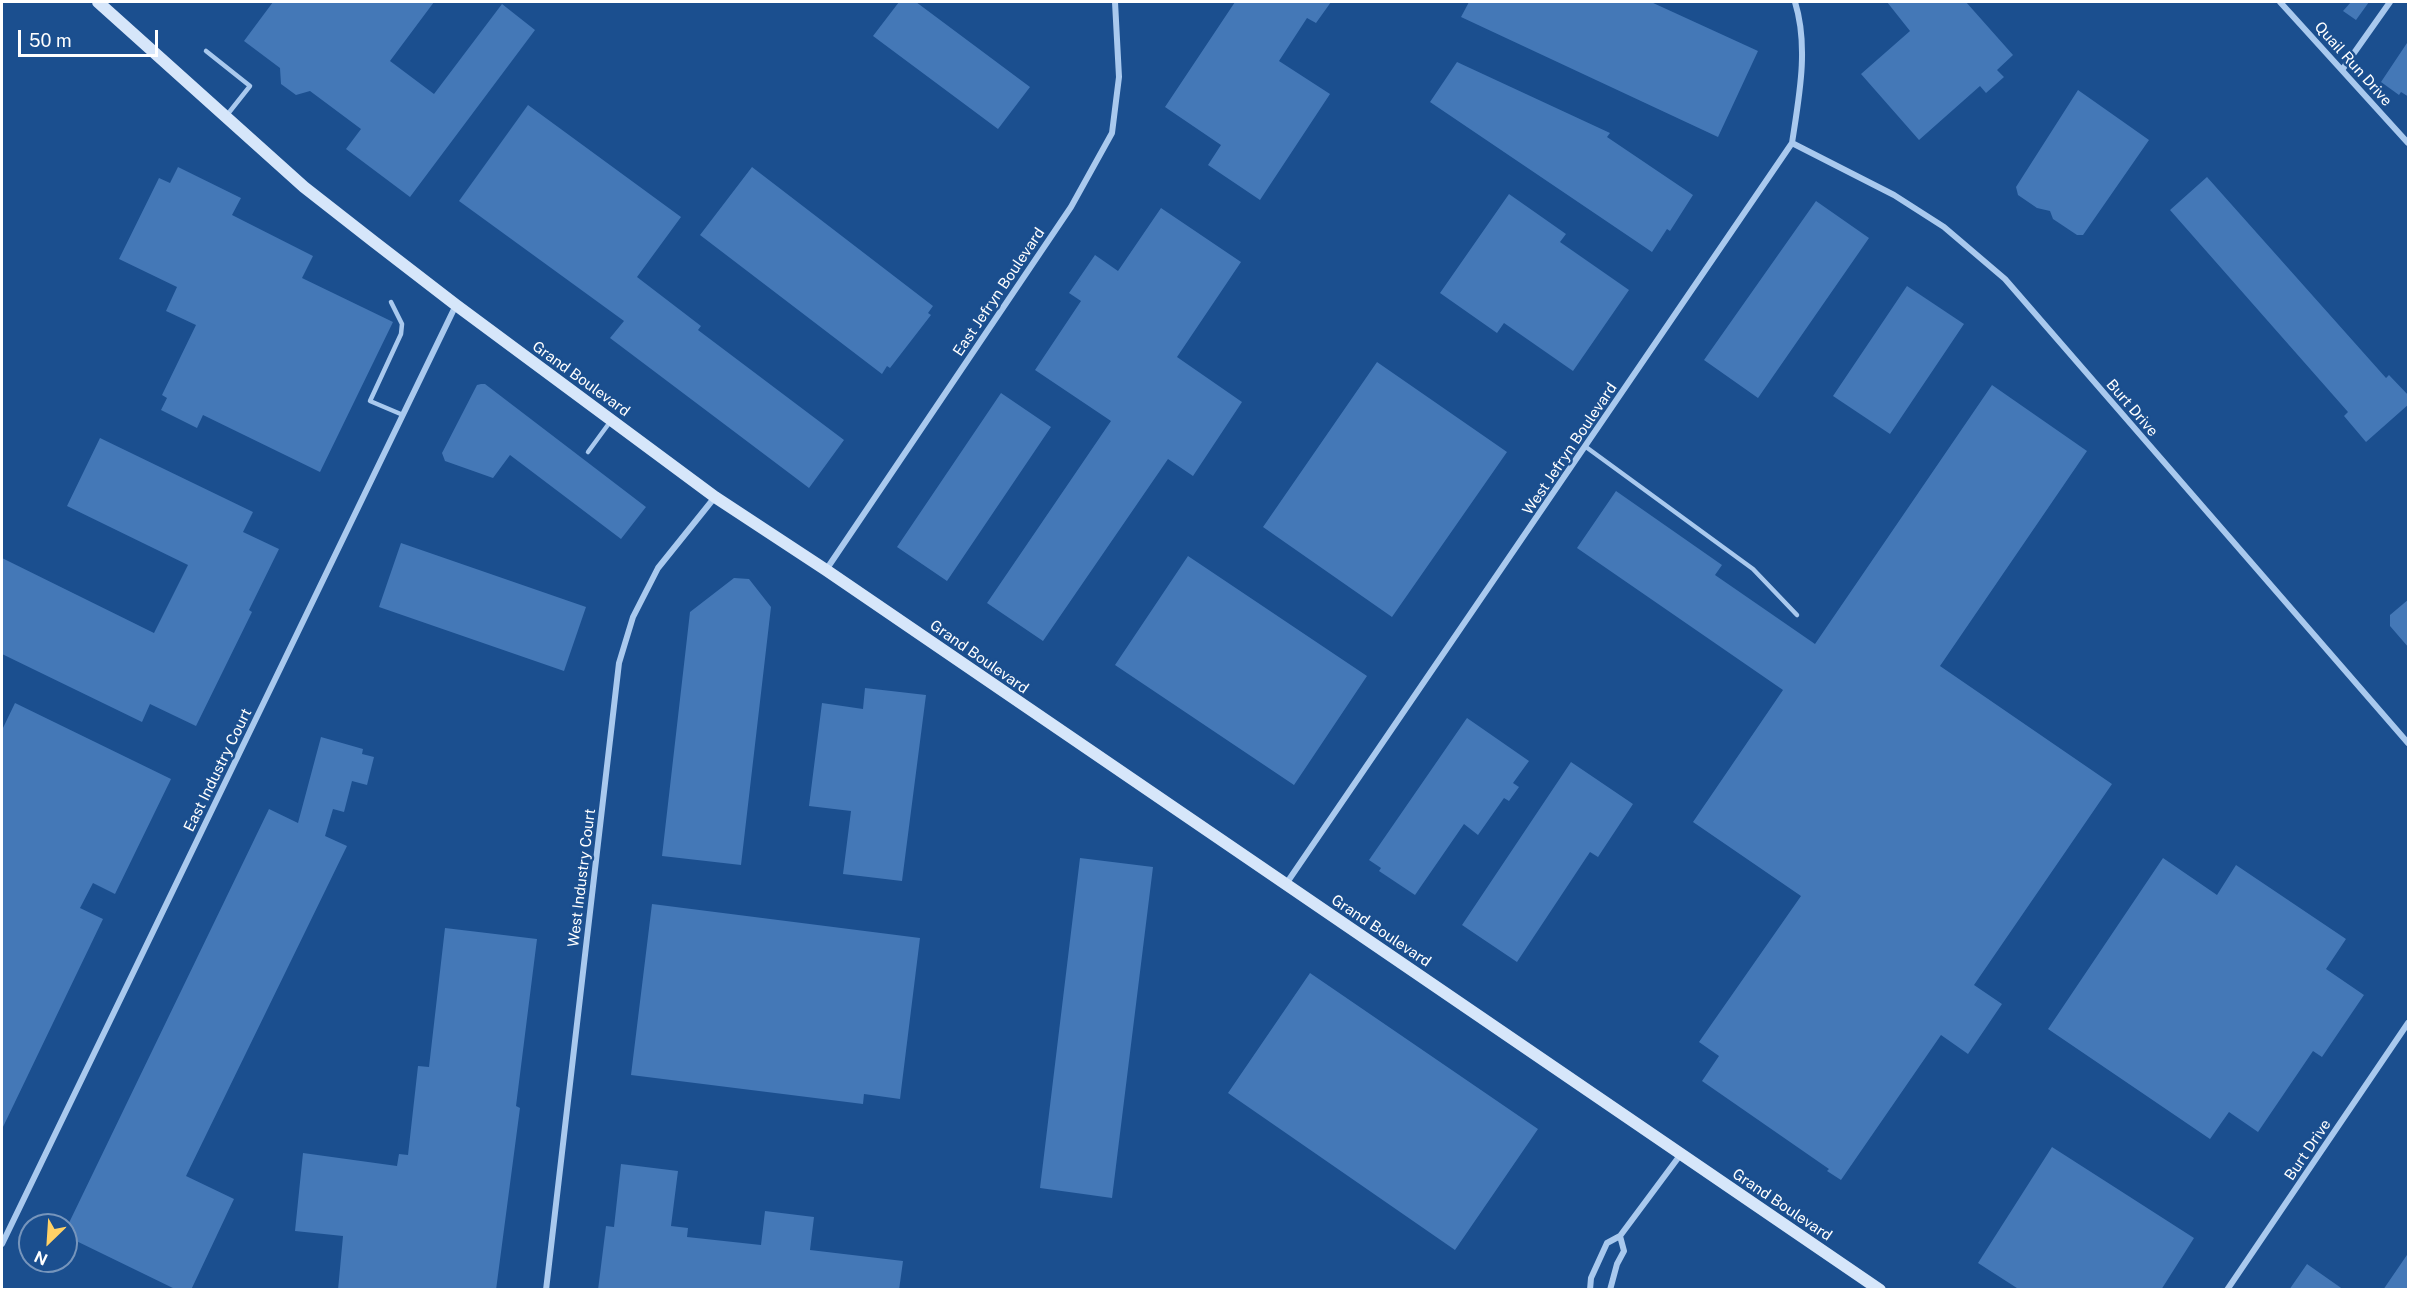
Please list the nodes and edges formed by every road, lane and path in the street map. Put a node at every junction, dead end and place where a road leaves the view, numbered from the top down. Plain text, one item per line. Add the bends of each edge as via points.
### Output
1 (98, 2) edge
2 (1115, 2) edge
3 (1795, 2) edge
4 (2280, 2) edge
5 (2390, 2) edge
6 (206, 51) dead end
7 (2342, 70) junction
8 (225, 117) junction
9 (1792, 143) junction
10 (2409, 143) edge
11 (391, 302) dead end
12 (456, 305) junction
13 (403, 415) junction
14 (611, 420) junction
15 (1586, 447) junction
16 (588, 452) dead end
17 (715, 497) junction
18 (826, 570) junction
19 (1797, 615) dead end
20 (2409, 743) edge
21 (1286, 884) junction
22 (2409, 1023) edge
23 (1681, 1154) junction
24 (1620, 1236) junction
25 (2, 1244) edge
26 (546, 1290) edge
27 (1590, 1290) edge
28 (1610, 1290) edge
29 (1880, 1290) edge
30 (2227, 1290) edge

1 - 8 street, Grand Boulevard
2 - 18 street, East Jefryn Boulevard via 1119,77 1112,133 1071,207
3 - 9 street, West Jefryn Boulevard via 1800,20 1802,75
4 - 7 street, Quail Run Drive
5 - 7 street
6 - 8 lane via 250,86
7 - 10 street, Quail Run Drive
8 - 12 street, Grand Boulevard via 304,187
9 - 15 street, West Jefryn Boulevard
9 - 20 street, Burt Drive via 1894,195 1944,227 2006,279
11 - 13 lane via 402,324 401,334 370,401
12 - 13 street, East Industry Court
12 - 14 street, Grand Boulevard
13 - 25 street, East Industry Court
14 - 16 lane
14 - 17 street, Grand Boulevard
15 - 19 lane via 1753,569
15 - 21 street, West Jefryn Boulevard
17 - 18 street, Grand Boulevard
17 - 26 street, West Industry Court via 658,568 633,617 619,663
18 - 21 street, Grand Boulevard
21 - 23 street, Grand Boulevard
22 - 30 street, Burt Drive
23 - 24 street
23 - 29 street, Grand Boulevard
24 - 27 street via 1606,1244
24 - 28 street via 1624,1251

